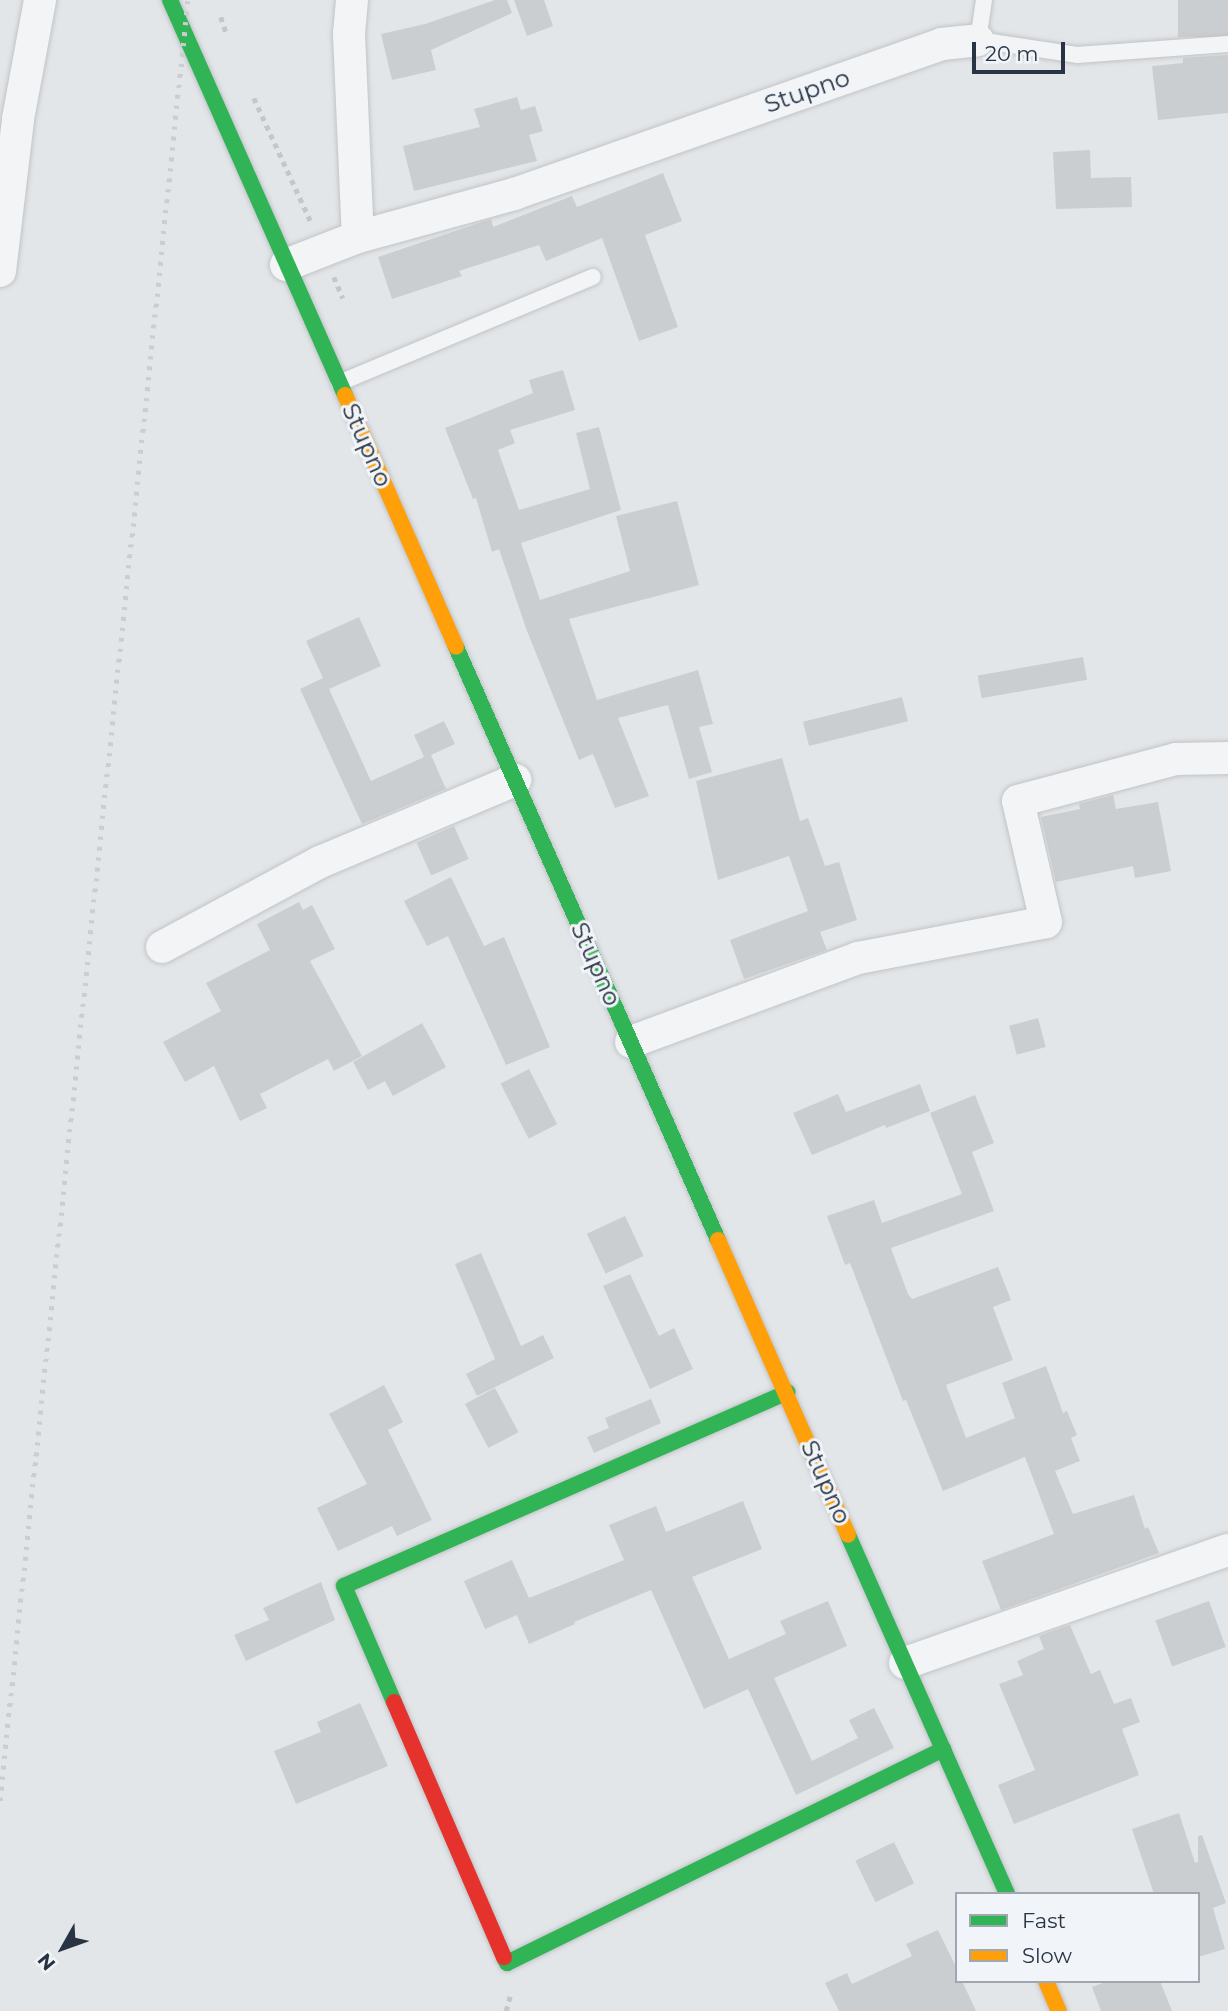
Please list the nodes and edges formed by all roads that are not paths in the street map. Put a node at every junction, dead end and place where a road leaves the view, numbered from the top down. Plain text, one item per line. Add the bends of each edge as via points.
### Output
1 (40, 0) edge
2 (170, 0) edge
3 (352, 0) edge
4 (984, 0) edge
5 (978, 40) junction
6 (1228, 44) edge
7 (358, 237) junction
8 (286, 265) junction
9 (0, 271) edge
10 (593, 277) dead end
11 (339, 383) junction
12 (1228, 758) edge
13 (515, 780) junction
14 (162, 947) dead end
15 (631, 1042) junction
16 (787, 1392) junction
17 (1228, 1550) edge
18 (905, 1663) junction
19 (943, 1749) junction
20 (1006, 1892) edge
21 (1047, 1983) edge
22 (1059, 2011) edge

1 - 9 street via 18,119
2 - 8 main road, Stupno
3 - 7 street via 349,34
4 - 5 lane
5 - 6 lane via 1077,55
5 - 7 street, Stupno via 942,44 514,194
7 - 8 street, Stupno
8 - 11 main road, Stupno
10 - 11 lane
11 - 13 main road, Stupno
12 - 15 street via 1176,759 1018,801 1046,922 858,958
13 - 14 street via 320,862
13 - 15 main road, Stupno
15 - 16 main road, Stupno
16 - 18 main road, Stupno
16 - 19 main road via 344,1586 508,1963
17 - 18 street
18 - 19 main road, Stupno
19 - 20 main road, Stupno
21 - 22 main road

